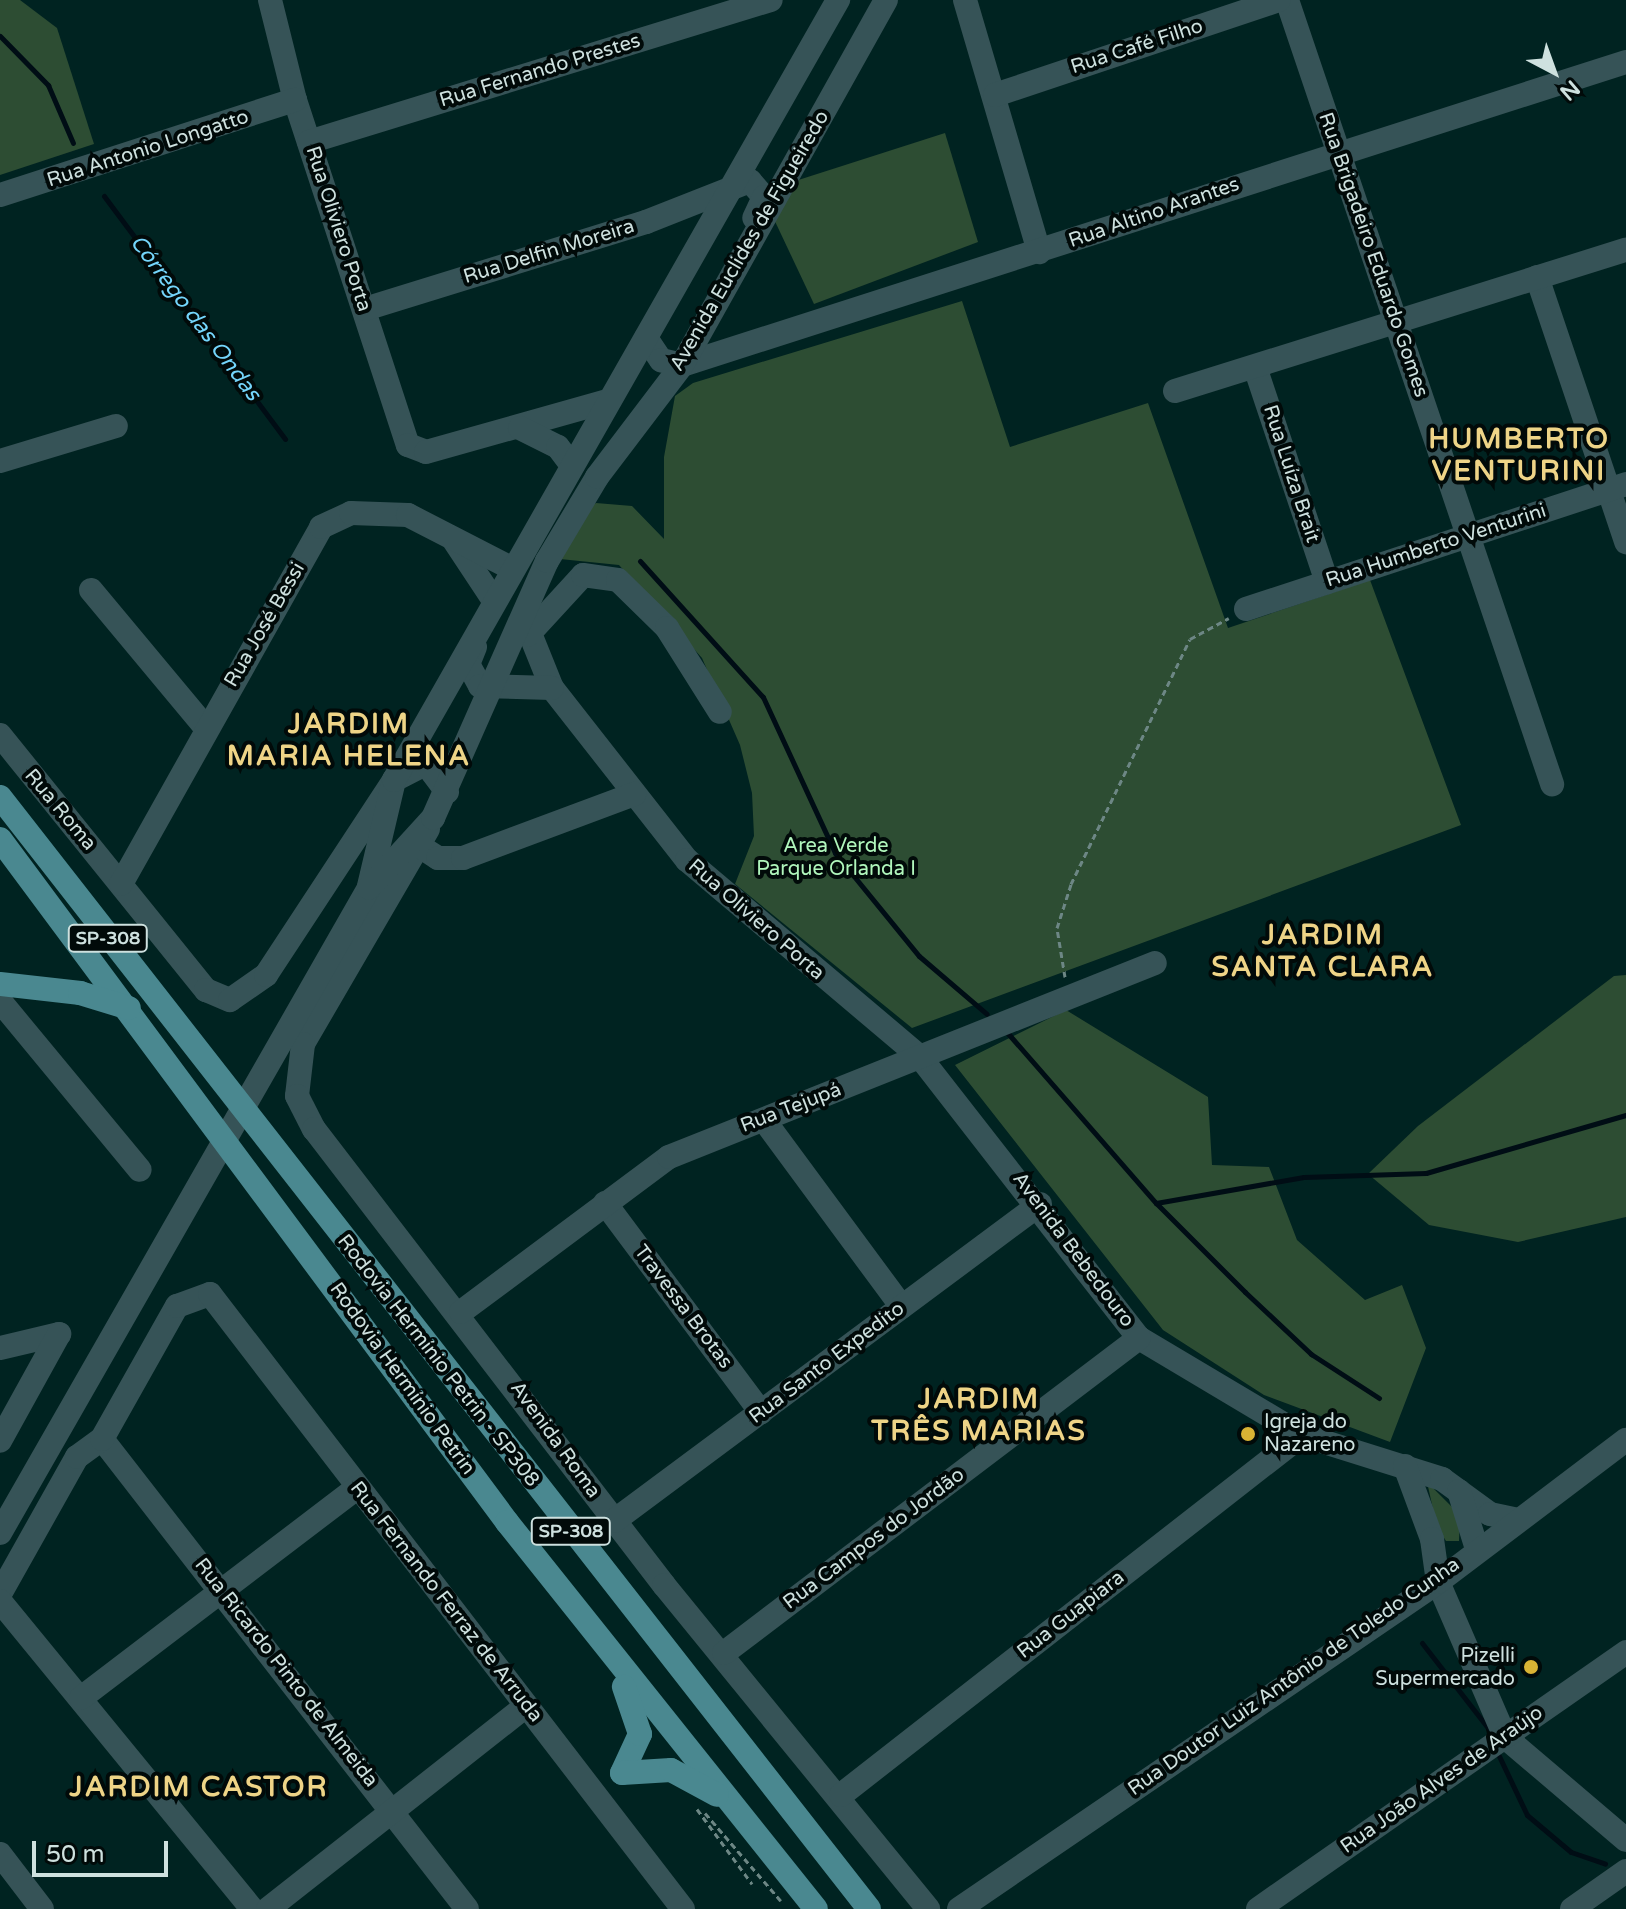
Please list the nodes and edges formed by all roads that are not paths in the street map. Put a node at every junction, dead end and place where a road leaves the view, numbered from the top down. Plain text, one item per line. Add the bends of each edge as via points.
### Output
1 (270, 0) edge
2 (771, 0) edge
3 (838, 0) edge
4 (886, 0) edge
5 (965, 0) edge
6 (1279, 0) edge
7 (1287, 0) edge
8 (1626, 62) edge
9 (995, 95) junction
10 (295, 100) junction
11 (309, 142) junction
12 (1338, 151) junction
13 (731, 188) junction
14 (0, 195) edge
15 (1626, 250) edge
16 (1039, 252) junction
17 (1537, 277) junction
18 (724, 293) junction
19 (365, 309) junction
20 (1396, 323) junction
21 (646, 338) junction
22 (682, 365) junction
23 (1255, 367) junction
24 (1175, 391) dead end
25 (607, 401) junction
26 (116, 426) dead end
27 (520, 428) junction
28 (0, 461) edge
29 (570, 463) junction
30 (1617, 487) edge
31 (449, 533) junction
32 (1468, 536) junction
33 (1626, 542) edge
34 (511, 568) junction
35 (1327, 582) junction
36 (91, 590) dead end
37 (494, 601) junction
38 (1246, 609) road end
39 (480, 628) junction
40 (527, 628) junction
41 (552, 688) junction
42 (495, 690) junction
43 (720, 712) dead end
44 (205, 727) junction
45 (0, 735) edge
46 (394, 780) junction
47 (1552, 784) dead end
48 (447, 792) junction
49 (634, 794) junction
50 (0, 797) edge
51 (433, 818) junction
52 (0, 839) edge
53 (421, 847) junction
54 (121, 884) junction
55 (369, 888) junction
56 (1155, 963) dead end
57 (0, 984) edge
58 (0, 1001) edge
59 (129, 1008) junction
60 (920, 1057) junction
61 (295, 1071) joint
62 (764, 1120) junction
63 (140, 1170) dead end
64 (605, 1203) junction
65 (1040, 1204) junction
66 (902, 1307) junction
67 (461, 1312) junction
68 (1139, 1338) junction
69 (0, 1348) edge
70 (761, 1412) junction
71 (1302, 1435) junction
72 (102, 1439) junction
73 (1626, 1440) edge
74 (0, 1441) edge
75 (1405, 1466) junction
76 (358, 1487) junction
77 (1459, 1491) junction
78 (1518, 1520) junction
79 (614, 1521) junction
80 (0, 1533) edge
81 (1477, 1549) junction
82 (1438, 1582) junction
83 (222, 1590) junction
84 (0, 1594) edge
85 (0, 1601) edge
86 (591, 1629) junction
87 (1626, 1652) edge
88 (724, 1653) junction
89 (81, 1698) junction
90 (526, 1706) junction
91 (1505, 1737) junction
92 (622, 1773) junction
93 (593, 1792) junction
94 (841, 1795) junction
95 (730, 1803) junction
96 (391, 1810) junction
97 (1626, 1840) edge
98 (0, 1854) edge
99 (1626, 1871) edge
100 (42, 1909) edge
101 (252, 1909) edge
102 (268, 1909) edge
103 (467, 1909) edge
104 (683, 1909) edge
105 (816, 1909) edge
106 (869, 1909) edge
107 (928, 1909) edge
108 (959, 1909) edge
109 (1258, 1909) edge
110 (1572, 1909) edge

1 - 10 street, Rua Oliviero Porta
2 - 11 street, Rua Fernando Prestes
3 - 13 street, Avenida Euclides de Figueiredo
4 - 18 street, Avenida Euclides de Figueiredo
5 - 9 street
6 - 9 street, Rua Café Filho
7 - 12 street, Rua Brigadeiro Eduardo Gomes
8 - 12 street, Rua Altino Arantes
9 - 16 street
10 - 11 street, Rua Oliviero Porta
10 - 14 street, Rua Antonio Longatto
11 - 19 street, Rua Oliviero Porta
12 - 16 street, Rua Altino Arantes
12 - 20 street, Rua Brigadeiro Eduardo Gomes
13 - 18 street via 750,181 764,197
13 - 19 street, Rua Delfin Moreira
13 - 21 street, Avenida Euclides de Figueiredo
15 - 17 street
16 - 22 street, Rua Altino Arantes
17 - 20 street
17 - 30 street
18 - 22 street, Avenida Euclides de Figueiredo
19 - 27 street, Rua Oliviero Porta via 416,453
20 - 23 street
20 - 32 street, Rua Brigadeiro Eduardo Gomes
21 - 22 street via 661,360
21 - 25 street, Avenida Euclides de Figueiredo
22 - 40 street, Avenida Euclides de Figueiredo via 597,477 547,561
23 - 24 street
23 - 35 street, Rua Luíza Brait
25 - 27 street
25 - 29 street, Avenida Euclides de Figueiredo
26 - 28 street
27 - 29 street via 558,447
29 - 34 street, Avenida Euclides de Figueiredo
30 - 32 street, Rua Humberto Venturini
30 - 33 street
31 - 34 street, Rua José Bessi
31 - 37 street
31 - 44 street, Rua José Bessi via 387,512 351,513 321,527
32 - 35 street, Rua Humberto Venturini
32 - 47 street, Rua Brigadeiro Eduardo Gomes
34 - 37 street, Avenida Euclides de Figueiredo
35 - 38 street, Rua Humberto Venturini
36 - 44 street
37 - 39 street, Avenida Euclides de Figueiredo
39 - 42 street via 470,674
39 - 46 street, Avenida Euclides de Figueiredo
40 - 41 street, Rua Oliviero Porta
40 - 42 street, Avenida Euclides de Figueiredo
40 - 43 street via 583,575 618,580 667,628
41 - 42 street
41 - 49 street, Rua Oliviero Porta
42 - 48 street, Avenida Euclides de Figueiredo
44 - 54 street, Rua José Bessi
45 - 54 street, Rua Roma
46 - 48 street via 426,764
46 - 54 street, Avenida Euclides de Figueiredo via 266,975 241,997 206,990
46 - 55 street, Avenida Euclides de Figueiredo
48 - 51 street, Avenida Euclides de Figueiredo
49 - 53 street via 463,858 438,858
49 - 60 street, Rua Oliviero Porta via 687,860 754,924
50 - 106 main road, Rodovia Hermínio Petrin - SP308 / SP-308
51 - 53 street, Avenida Euclides de Figueiredo
51 - 55 street, Avenida Euclides de Figueiredo
52 - 59 main road, Rodovia Hermínio Petrin / SP-308
53 - 61 street, Avenida Euclides de Figueiredo via 303,1044
55 - 80 street
56 - 60 street, Rua Tejupá
57 - 59 main road via 80,993
58 - 63 street
59 - 86 main road, Rodovia Hermínio Petrin / SP-308 via 194,1103
60 - 62 street, Rua Tejupá
60 - 65 street, Avenida Bebedouro
61 - 67 street, Avenida Roma via 314,1129
62 - 64 street, Rua Tejupá via 669,1157
62 - 66 street
64 - 67 street, Rua Tejupá
64 - 70 street, Travessa Brotas
65 - 66 street, Rua Santo Expedito
65 - 68 street, Avenida Bebedouro
66 - 70 street, Rua Santo Expedito
67 - 79 street, Avenida Roma
68 - 71 street, Avenida Bebedouro
68 - 88 street, Rua Campos do Jordão
69 - 74 street via 59,1334
70 - 79 street, Rua Santo Expedito
71 - 75 street, Avenida Bebedouro
71 - 94 street, Rua Guapiara
72 - 76 street, Rua Fernando Ferraz de Arruda via 177,1306 210,1294
72 - 83 street, Rua Ricardo Pinto de Almeida
72 - 84 street via 77,1457
73 - 78 street, Rua Doutor Luiz Antônio de Toledo Cunha
75 - 77 street, Avenida Bebedouro
75 - 82 street via 1432,1539
76 - 83 street
76 - 90 street, Rua Fernando Ferraz de Arruda
77 - 78 street, Avenida Bebedouro via 1490,1514
77 - 81 street
78 - 81 street, Rua Doutor Luiz Antônio de Toledo Cunha
79 - 88 street, Avenida Roma
81 - 82 street, Rua Doutor Luiz Antônio de Toledo Cunha
82 - 91 street
82 - 108 street, Rua Doutor Luiz Antônio de Toledo Cunha
83 - 89 street
83 - 96 street, Rua Ricardo Pinto de Almeida
85 - 89 street
86 - 92 main road via 639,1718 636,1750
86 - 95 main road, Rodovia Hermínio Petrin / SP-308
87 - 91 street, Rua João Alves de Araújo
88 - 94 street, Avenida Roma
89 - 101 street
90 - 93 street, Rua Fernando Ferraz de Arruda
90 - 96 street
91 - 97 street
91 - 109 street, Rua João Alves de Araújo
92 - 93 street
92 - 95 main road via 671,1770
93 - 104 street, Rua Fernando Ferraz de Arruda
94 - 107 street, Avenida Roma
95 - 105 main road, Rodovia Hermínio Petrin / SP-308
96 - 102 street
96 - 103 street, Rua Ricardo Pinto de Almeida
98 - 100 street
99 - 110 street

